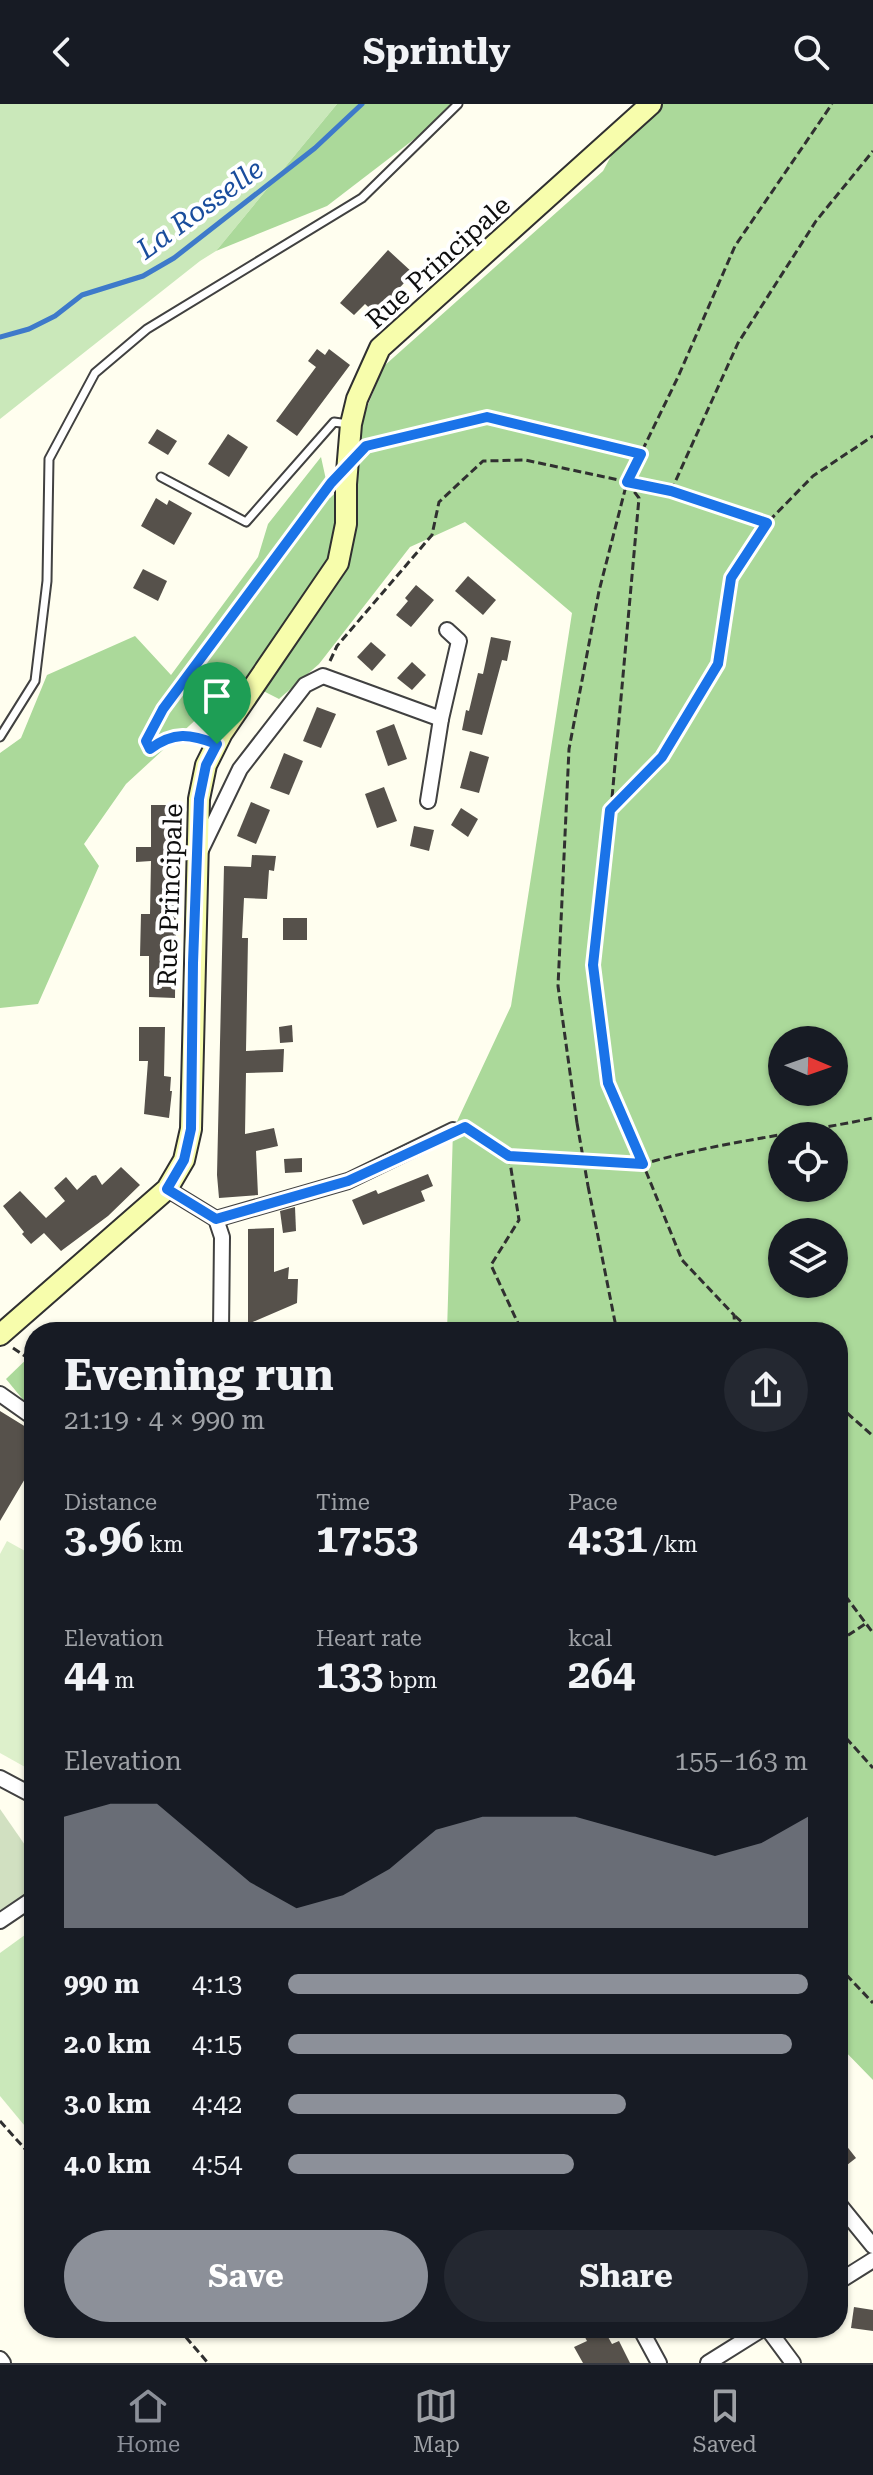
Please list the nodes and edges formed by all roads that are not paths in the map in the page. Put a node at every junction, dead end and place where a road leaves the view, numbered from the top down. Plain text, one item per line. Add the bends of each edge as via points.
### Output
1 (458, 104) edge
2 (646, 106) edge
3 (351, 424) junction
4 (161, 477) dead end
5 (447, 630) dead end
6 (441, 719) junction
7 (0, 737) edge
8 (428, 801) dead end
9 (198, 856) junction
10 (453, 1130) road end
11 (167, 1189) junction
12 (216, 1219) junction
13 (221, 1322) edge
14 (0, 1335) edge
15 (0, 1394) edge
16 (24, 1411) edge
17 (0, 1778) edge
18 (24, 1791) edge
19 (24, 1905) edge
20 (0, 1921) edge
21 (848, 2215) edge
22 (873, 2246) edge
23 (873, 2260) edge
24 (848, 2276) edge
25 (645, 2338) edge
26 (749, 2338) edge
27 (773, 2338) edge
28 (659, 2363) edge
29 (708, 2363) edge
30 (793, 2363) edge

1 - 7 lane via 362,198 147,329 95,373 49,459 47,581 35,681
2 - 3 main road, Rue Principale via 380,348
3 - 4 lane via 334,422 246,522
3 - 9 main road, Rue Principale via 346,524 338,563 206,765
5 - 6 street via 459,641
6 - 8 street
6 - 9 street via 323,676 305,685 240,769
9 - 11 main road, Rue Principale via 191,1129 184,1160
10 - 12 street via 348,1181
11 - 12 street
11 - 14 main road, Rue Principale
12 - 13 street via 222,1237
15 - 16 street
17 - 18 street
19 - 20 street
21 - 22 street
23 - 24 street
25 - 28 street
26 - 29 street
27 - 30 street

